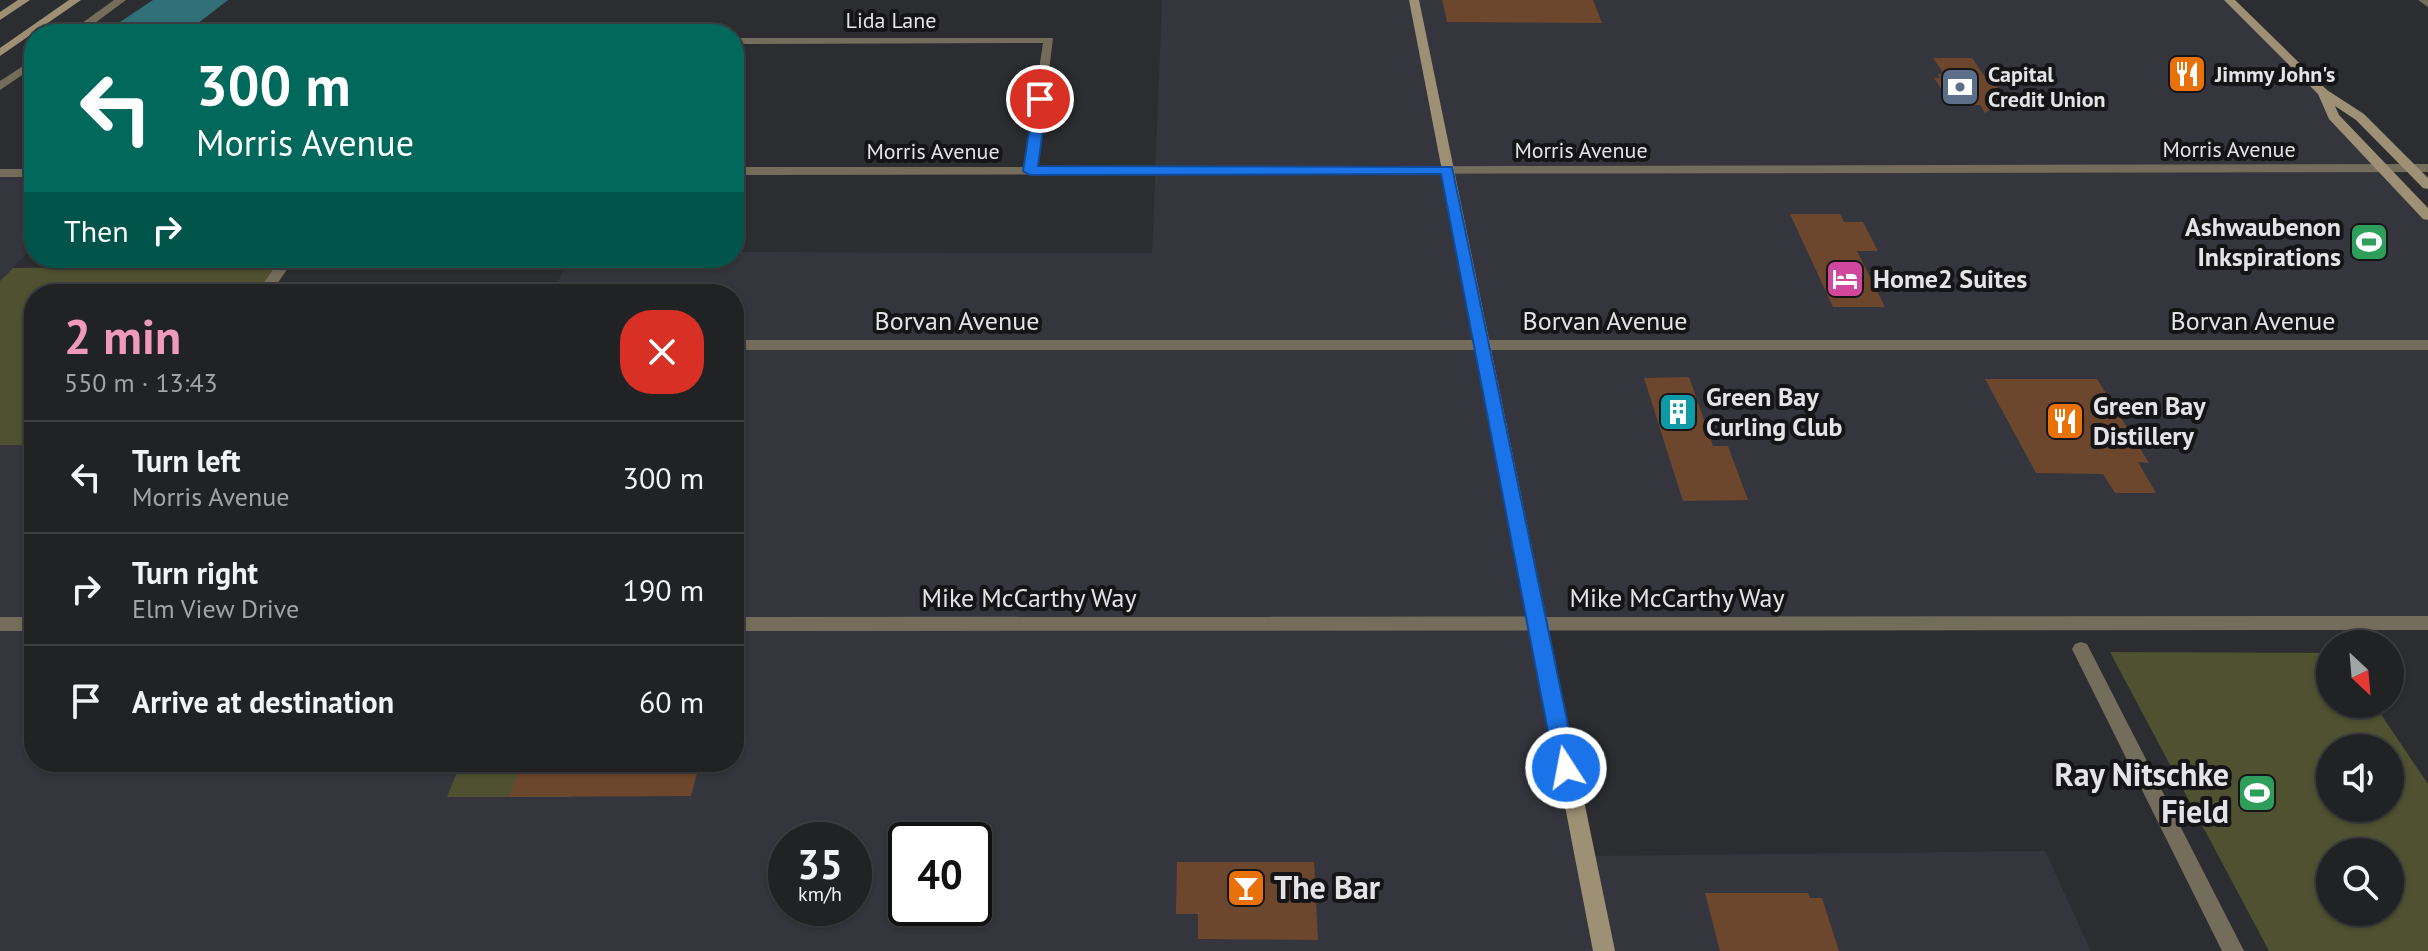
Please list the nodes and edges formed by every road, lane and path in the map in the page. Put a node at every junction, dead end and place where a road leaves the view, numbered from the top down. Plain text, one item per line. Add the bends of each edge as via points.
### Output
1 (25, 0) edge
2 (76, 0) edge
3 (121, 0) edge
4 (1414, 0) edge
5 (2229, 0) edge
6 (2423, 0) edge
7 (2428, 4) edge
8 (0, 17) edge
9 (42, 24) edge
10 (87, 24) edge
11 (24, 36) edge
12 (744, 41) edge
13 (0, 53) edge
14 (24, 69) edge
15 (0, 86) edge
16 (2323, 93) junction
17 (2382, 168) junction
18 (2411, 168) junction
19 (2428, 168) edge
20 (1447, 170) junction
21 (744, 171) edge
22 (1030, 171) junction
23 (0, 173) edge
24 (24, 173) edge
25 (2428, 185) edge
26 (2428, 216) edge
27 (744, 345) edge
28 (1482, 345) junction
29 (2428, 345) edge
30 (2428, 623) edge
31 (0, 624) edge
32 (24, 624) edge
33 (744, 624) edge
34 (1538, 624) junction
35 (2081, 649) dead end
36 (1604, 951) edge
37 (2233, 951) edge

1 - 8 street
2 - 9 street
3 - 10 street
4 - 20 street
5 - 16 street
6 - 7 street
11 - 13 street
12 - 22 street, Lida Lane via 1049,40
14 - 15 street
16 - 17 street via 2333,116
16 - 18 street via 2360,117
17 - 18 street, Morris Avenue
17 - 20 street, Morris Avenue
17 - 26 street
18 - 19 street, Morris Avenue
18 - 25 street
20 - 22 street, Morris Avenue
20 - 28 street
21 - 22 street, Morris Avenue
23 - 24 street
27 - 28 street, Borvan Avenue
28 - 29 street, Borvan Avenue
28 - 34 street
30 - 34 street, Mike McCarthy Way
31 - 32 street
33 - 34 street, Mike McCarthy Way
34 - 36 street
35 - 37 street

